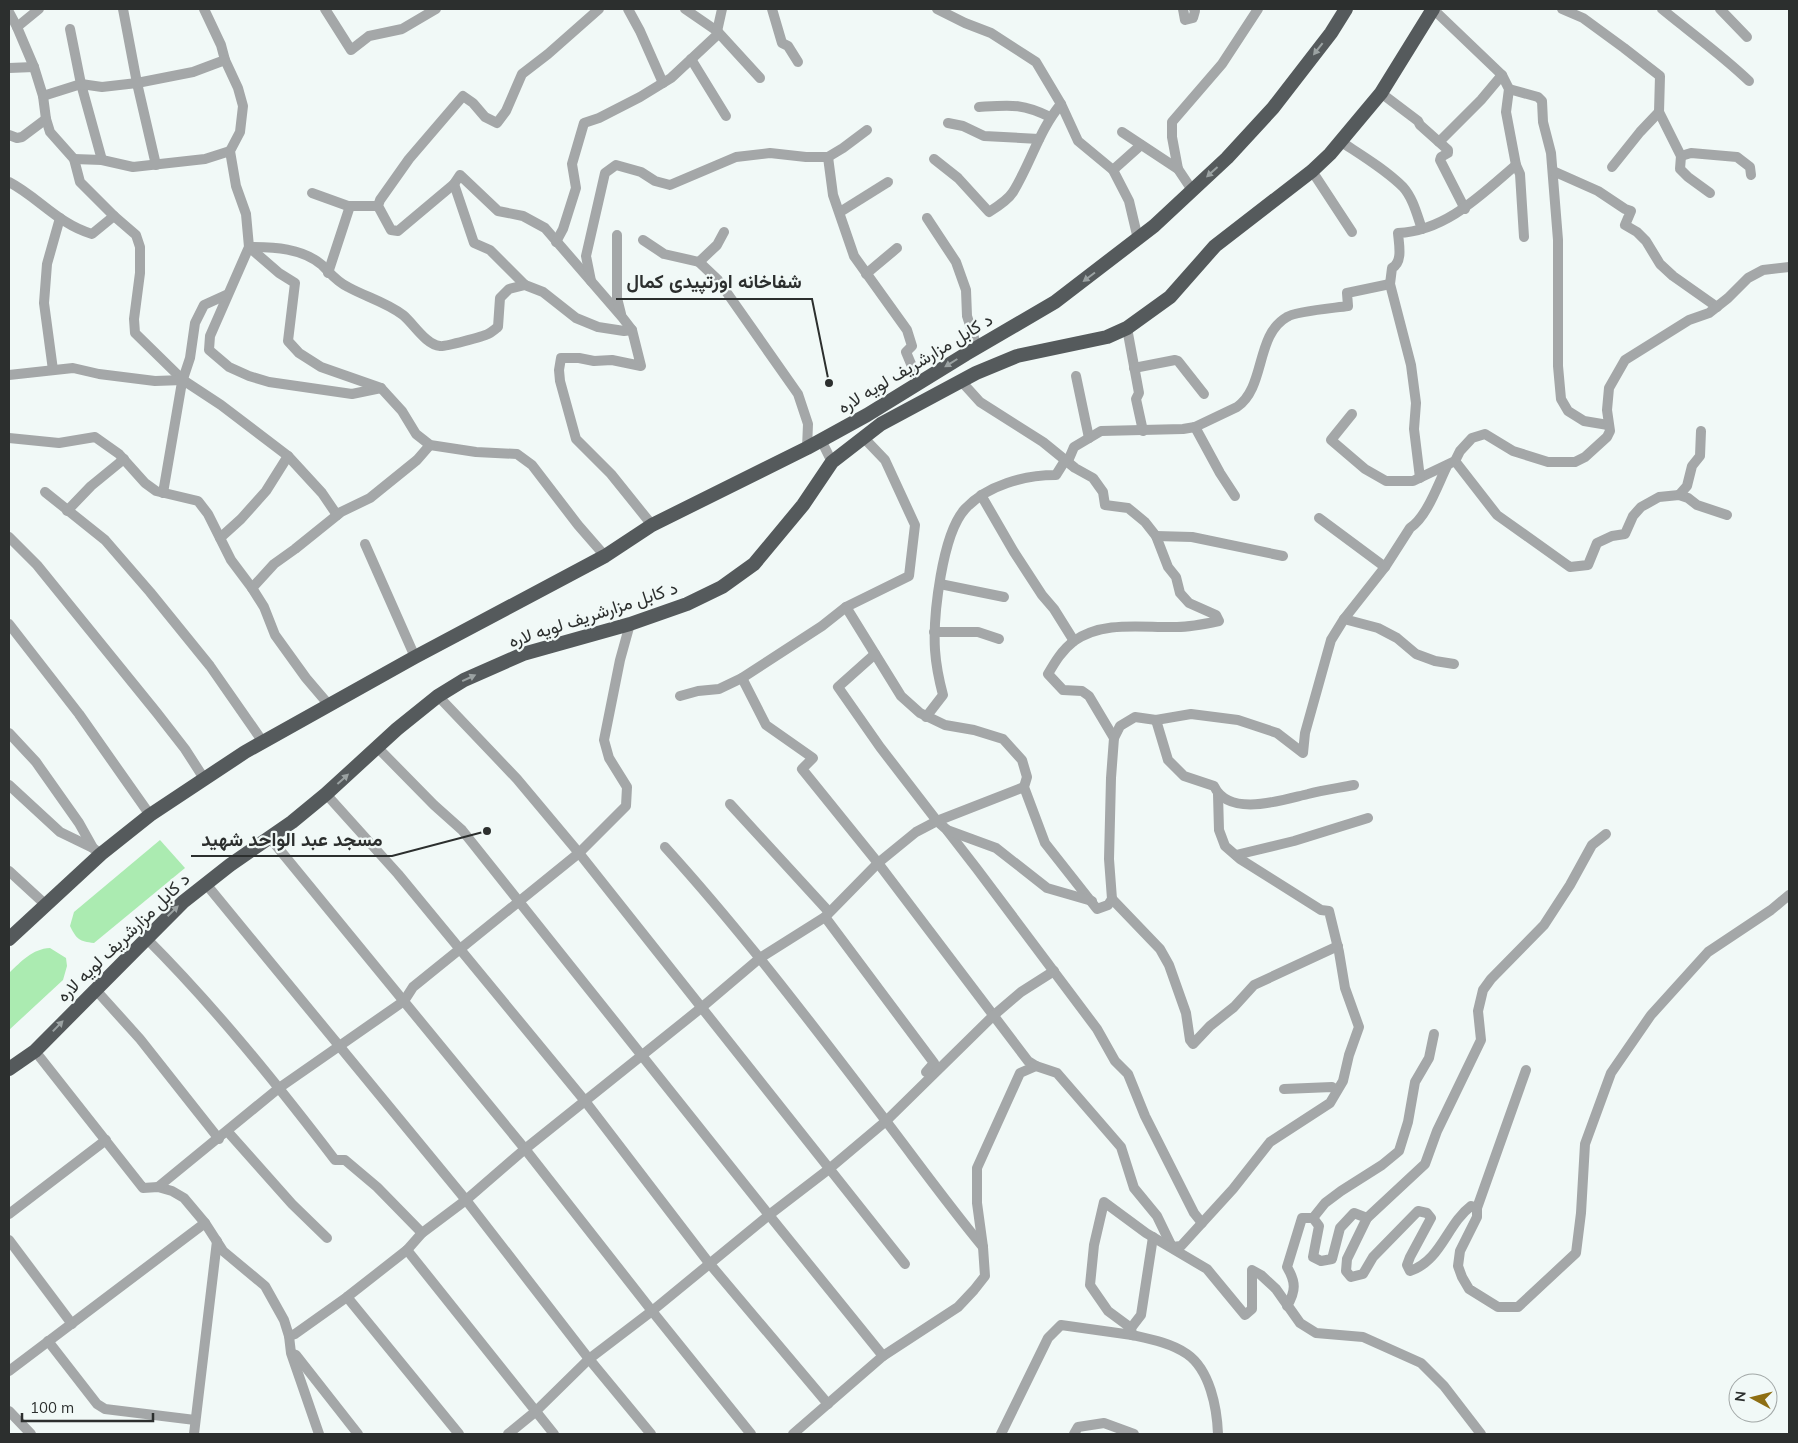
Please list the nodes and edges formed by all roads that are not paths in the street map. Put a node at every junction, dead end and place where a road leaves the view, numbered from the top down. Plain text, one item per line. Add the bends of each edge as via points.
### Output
1 (39, 9) edge
2 (123, 9) edge
3 (204, 9) edge
4 (325, 9) edge
5 (436, 9) edge
6 (599, 9) edge
7 (628, 9) edge
8 (685, 9) edge
9 (722, 9) edge
10 (772, 9) edge
11 (937, 9) edge
12 (1183, 9) edge
13 (1194, 9) edge
14 (1258, 9) edge
15 (1346, 9) edge
16 (1433, 9) edge
17 (1562, 9) edge
18 (1662, 9) edge
19 (1720, 9) edge
20 (9, 12) edge
21 (17, 27) junction
22 (70, 29) dead end
23 (717, 31) junction
24 (1747, 37) dead end
25 (691, 59) junction
26 (225, 60) junction
27 (798, 62) dead end
28 (34, 67) junction
29 (9, 68) edge
30 (1502, 75) junction
31 (760, 78) dead end
32 (1750, 81) dead end
33 (138, 83) junction
34 (664, 83) junction
35 (81, 84) junction
36 (1509, 89) junction
37 (1381, 93) junction
38 (43, 96) junction
39 (1061, 104) junction
40 (980, 107) dead end
41 (1659, 112) junction
42 (726, 116) dead end
43 (1050, 117) junction
44 (46, 118) junction
45 (948, 123) dead end
46 (867, 130) dead end
47 (1122, 132) dead end
48 (9, 134) edge
49 (1039, 139) junction
50 (1340, 141) junction
51 (1439, 142) junction
52 (1141, 145) junction
53 (230, 151) junction
54 (1681, 156) junction
55 (828, 157) junction
56 (74, 159) junction
57 (934, 159) dead end
58 (102, 160) junction
59 (156, 165) junction
60 (1516, 165) junction
61 (1612, 167) dead end
62 (1178, 169) junction
63 (1112, 170) junction
64 (1312, 171) junction
65 (1553, 171) junction
66 (1751, 176) dead end
67 (888, 182) dead end
68 (12, 184) edge
69 (454, 184) junction
70 (1192, 190) junction
71 (312, 193) dead end
72 (1710, 193) dead end
73 (9, 195) edge
74 (350, 206) junction
75 (378, 206) junction
76 (1465, 209) junction
77 (840, 212) junction
78 (114, 216) junction
79 (60, 218) junction
80 (927, 218) dead end
81 (1422, 229) junction
82 (724, 232) dead end
83 (1352, 232) dead end
84 (617, 235) dead end
85 (1524, 237) dead end
86 (1138, 239) junction
87 (643, 240) dead end
88 (556, 242) junction
89 (249, 246) junction
90 (898, 248) dead end
91 (699, 262) junction
92 (1789, 267) edge
93 (328, 273) junction
94 (866, 274) junction
95 (592, 282) junction
96 (525, 284) junction
97 (1390, 284) junction
98 (226, 295) junction
99 (1717, 307) junction
100 (622, 317) junction
101 (1127, 328) junction
102 (632, 330) junction
103 (978, 347) junction
104 (1134, 368) junction
105 (53, 370) junction
106 (9, 375) edge
107 (1076, 376) dead end
108 (183, 380) junction
109 (962, 381) junction
110 (919, 383) junction
111 (382, 388) junction
112 (1204, 394) dead end
113 (1352, 414) dead end
114 (1608, 426) junction
115 (1195, 427) junction
116 (1143, 431) junction
117 (1701, 431) dead end
118 (863, 437) junction
119 (9, 438) edge
120 (1089, 438) junction
121 (821, 440) junction
122 (430, 445) junction
123 (807, 448) junction
124 (288, 456) junction
125 (124, 459) junction
126 (1067, 460) junction
127 (832, 462) junction
128 (1451, 463) junction
129 (1420, 478) junction
130 (45, 492) dead end
131 (163, 493) junction
132 (981, 495) junction
133 (1235, 496) dead end
134 (1679, 496) junction
135 (67, 511) junction
136 (337, 515) junction
137 (1727, 515) dead end
138 (1320, 518) dead end
139 (652, 525) junction
140 (1156, 536) junction
141 (9, 537) edge
142 (220, 538) junction
143 (364, 544) dead end
144 (605, 556) junction
145 (1283, 556) dead end
146 (1385, 567) junction
147 (940, 584) junction
148 (252, 588) junction
149 (1004, 597) dead end
150 (846, 607) junction
151 (1344, 619) junction
152 (9, 624) edge
153 (630, 624) junction
154 (934, 632) junction
155 (1000, 639) dead end
156 (1074, 641) junction
157 (876, 654) junction
158 (415, 657) junction
159 (1454, 664) dead end
160 (742, 678) junction
161 (438, 696) junction
162 (680, 696) dead end
163 (329, 705) junction
164 (926, 717) junction
165 (1156, 720) junction
166 (9, 733) edge
167 (1114, 738) junction
168 (263, 742) junction
169 (377, 747) junction
170 (205, 780) junction
171 (9, 785) edge
172 (1354, 785) dead end
173 (1024, 787) junction
174 (326, 794) junction
175 (1218, 794) junction
176 (730, 804) dead end
177 (150, 815) junction
178 (1368, 818) dead end
179 (937, 821) junction
180 (946, 829) junction
181 (1606, 834) dead end
182 (270, 838) junction
183 (665, 847) dead end
184 (97, 851) junction
185 (579, 853) junction
186 (1236, 855) junction
187 (878, 863) junction
188 (9, 871) edge
189 (206, 884) junction
190 (1789, 896) edge
191 (1112, 899) junction
192 (1092, 901) junction
193 (520, 902) junction
194 (46, 905) junction
195 (827, 914) junction
196 (146, 938) junction
197 (9, 939) edge
198 (1338, 946) junction
199 (460, 950) junction
200 (760, 958) junction
201 (1054, 971) junction
202 (95, 989) junction
203 (404, 1001) junction
204 (701, 1008) junction
205 (994, 1015) junction
206 (1434, 1034) dead end
207 (339, 1045) junction
208 (35, 1051) junction
209 (642, 1055) junction
210 (1036, 1066) junction
211 (9, 1070) edge
212 (1526, 1070) dead end
213 (279, 1088) junction
214 (1284, 1089) dead end
215 (1336, 1090) junction
216 (916, 1092) junction
217 (585, 1101) junction
218 (886, 1121) junction
219 (228, 1132) junction
220 (219, 1139) junction
221 (106, 1140) junction
222 (525, 1149) junction
223 (830, 1169) junction
224 (158, 1187) junction
225 (466, 1200) junction
226 (1477, 1208) junction
227 (9, 1214) edge
228 (769, 1216) junction
229 (1313, 1218) junction
230 (1367, 1218) junction
231 (1202, 1223) junction
232 (205, 1224) junction
233 (422, 1233) junction
234 (1153, 1237) junction
235 (327, 1238) dead end
236 (9, 1240) edge
237 (217, 1241) junction
238 (983, 1247) junction
239 (1172, 1247) junction
240 (407, 1250) junction
241 (709, 1263) junction
242 (905, 1264) dead end
243 (347, 1297) junction
244 (1287, 1306) junction
245 (652, 1311) junction
246 (72, 1324) junction
247 (1131, 1331) junction
248 (289, 1336) junction
249 (48, 1342) junction
250 (291, 1353) junction
251 (883, 1356) junction
252 (589, 1359) junction
253 (9, 1371) edge
254 (828, 1404) junction
255 (9, 1410) edge
256 (535, 1412) junction
257 (195, 1420) junction
258 (31, 1434) edge
259 (194, 1434) edge
260 (319, 1434) edge
261 (358, 1434) edge
262 (459, 1434) edge
263 (508, 1434) edge
264 (554, 1434) edge
265 (651, 1434) edge
266 (751, 1434) edge
267 (793, 1434) edge
268 (1001, 1434) edge
269 (1074, 1434) edge
270 (1134, 1434) edge
271 (1218, 1434) edge
272 (1482, 1434) edge

1 - 21 street
2 - 33 street
3 - 26 street
4 - 5 street via 351,50 369,36 402,30
6 - 75 street via 522,74 498,123 486,117 463,96 409,160
7 - 34 street
8 - 23 street
9 - 23 street
10 - 27 street via 782,43 788,46
11 - 39 street via 991,33 1036,62
12 - 13 street via 1185,20 1193,18
14 - 62 street via 1222,64 1172,122
15 -> 70 highway, د کابل مزارشریف لویه لاره via 1273,108
16 - 30 street
16 - 37 highway, د کابل مزارشریف لویه لاره
17 - 41 street via 1583,18 1660,76
18 - 32 street
19 - 24 street
20 - 21 street
21 - 28 street
22 - 35 street
23 - 25 street via 716,36
23 - 31 street
25 - 34 street
25 - 42 street
26 - 33 street via 192,72
26 - 53 street via 243,106 240,132
28 - 29 street
28 - 38 street
30 - 36 street
30 - 51 street
33 - 35 street via 102,87
33 - 59 street
34 - 88 street via 584,123 572,164 576,188
35 - 38 street
35 - 58 street
36 - 60 street via 1506,112
36 - 65 street via 1542,101
37 - 50 highway, د کابل مزارشریف لویه لاره
37 - 51 street
38 - 44 street
39 - 43 street
39 - 63 street via 1078,140
40 - 43 street via 1012,104 1033,108
41 - 54 street
41 - 61 street
43 - 49 street
44 - 48 street via 22,137
44 - 56 street via 50,132
45 - 49 street via 984,136
46 - 55 street
47 - 52 street
49 - 57 street via 1012,193 989,212 958,178
50 - 64 highway, د کابل مزارشریف لویه لاره
50 - 81 street via 1403,188
51 - 76 street via 1449,151 1440,160
52 - 62 street
52 - 63 street
53 - 59 street via 205,159
53 - 89 street via 236,186 246,214
54 - 66 street via 1691,153 1737,157 1750,167
54 - 72 street via 1680,169
55 - 77 street via 833,196
55 - 95 street via 770,153 736,157 670,184 616,165 605,173 586,256
56 - 58 street
56 - 78 street via 80,182
58 - 59 street via 133,168
60 - 76 street
60 - 85 street via 1520,174
62 - 70 street
63 - 86 street via 1129,201
64 - 83 street
64 - 101 highway, د کابل مزارشریف لویه لاره via 1215,246 1170,297
65 - 99 street via 1598,191 1631,211 1625,225 1646,241 1660,264 1673,276
65 - 114 street via 1558,240 1561,399 1568,411 1584,421
67 - 77 street
68 - 73 street
68 - 79 street
69 - 75 street via 398,231 391,230
69 - 88 street via 460,176 498,211 523,216 545,228
69 - 96 street via 474,242 490,250
70 - 86 highway, د کابل مزارشریف لویه لاره
71 - 74 street
74 - 75 street
74 - 93 street
76 - 81 street
77 - 94 street via 854,256
78 - 79 street via 92,234
78 - 108 street via 136,235 140,248 135,333
79 - 105 street via 47,264 44,303
80 - 103 street via 956,262 966,290 967,316
81 - 97 street via 1398,233 1399,260 1392,268
82 - 91 street via 717,245
84 - 100 street via 617,298
86 -> 103 highway, د کابل مزارشریف لویه لاره via 1055,302
87 - 91 street via 664,254
88 - 95 street
89 - 93 street via 275,247 305,255
89 - 98 street
89 - 111 street via 295,283 288,341 299,353 321,367
90 - 94 street
91 - 123 street via 718,280 798,394 808,424
92 - 99 street via 1763,270 1748,278
93 - 96 street via 347,287 386,303 438,346 488,334 498,327 500,298 509,289
94 - 110 street via 907,330 912,346 906,352
95 - 100 street
96 - 102 street via 543,292 576,318 598,327
97 - 115 street via 1347,293 1348,306 1287,316 1269,335 1257,376 1242,403
97 - 129 street via 1412,374
98 - 108 street via 204,305 195,322
98 - 111 street via 210,336 209,350 229,367 256,378 302,388 352,394
99 - 114 street via 1689,320 1625,360 1609,388
100 - 102 street
101 - 104 street
101 - 109 highway, د کابل مزارشریف لویه لاره via 1107,337 1016,356
102 - 139 street via 641,366 612,360 561,358 558,370 576,439 611,474
103 -> 110 highway, د کابل مزارشریف لویه لاره
104 - 112 street via 1178,361
104 - 116 street
105 - 106 street
105 - 108 street via 74,368 155,381
107 - 120 street
108 - 124 street
108 - 131 street
109 - 118 highway, د کابل مزارشریف لویه لاره
109 - 126 street via 980,402
110 - 121 highway, د کابل مزارشریف لویه لاره
111 - 122 street via 416,434
113 - 129 street via 1331,440 1341,450 1365,470 1386,480 1413,481
114 - 128 street via 1610,432 1607,437 1575,462 1548,462 1512,451 1485,434 1472,438
115 - 116 street
115 - 133 street
116 - 120 street via 1101,431
117 - 134 street via 1700,456
118 - 127 highway, د کابل مزارشریف لویه لاره
118 - 150 street via 885,460 915,525 909,576
119 - 125 street via 59,443 95,437
120 - 126 street via 1074,447
121 - 123 highway, د کابل مزارشریف لویه لاره
121 - 127 street
122 - 136 street via 418,460 370,498
122 - 144 street via 516,454 532,465
123 - 139 highway, د کابل مزارشریف لویه لاره
124 - 136 street via 322,493
124 - 142 street via 242,519
125 - 131 street via 144,483
125 - 135 street
126 - 132 street via 1056,475 1035,475
126 - 140 street via 1093,478 1103,492 1106,505 1128,508
127 - 153 highway, د کابل مزارشریف لویه لاره via 754,564 722,587 687,604
128 - 129 street
128 - 134 street via 1497,515 1570,567 1588,565 1597,543 1625,534 1641,507 1659,497
128 - 146 street via 1424,512
130 - 135 street
131 - 142 street via 198,501
132 - 147 street via 957,520 949,538
132 - 156 street via 1014,552
134 - 137 street
135 - 168 street via 105,540 150,592 210,666
136 - 148 street via 274,564
138 - 146 street
139 - 144 highway, د کابل مزارشریف لویه لاره
140 - 145 street via 1192,537
140 - 156 street via 1168,567 1176,577 1180,593 1189,603 1216,615 1219,621 1175,628 1115,627 1091,632
141 - 170 street via 36,565 157,713
142 - 148 street via 231,560
143 - 158 street
144 - 158 highway, د کابل مزارشریف لویه لاره
146 - 151 street
147 - 149 street
147 - 154 street
148 - 163 street via 275,635
150 - 157 street
150 - 160 street
151 - 159 street via 1378,628 1416,654
151 - 165 street via 1331,640 1305,733 1303,754 1277,733 1238,720 1190,714
152 - 177 street via 79,714
161 -> 153 highway, د کابل مزارشریف لویه لاره via 464,680 523,654
153 - 185 street via 604,740 609,758 627,787 626,806
154 - 155 street via 978,632
154 - 164 street via 943,695
156 - 167 street via 1059,655 1048,674 1063,690 1082,691 1089,696
157 - 164 street via 901,696
157 - 179 street via 838,687
158 - 163 highway, د کابل مزارشریف لویه لاره
160 - 162 street via 719,689
160 - 187 street via 766,725 813,758 802,769
161 - 169 highway, د کابل مزارشریف لویه لاره
161 - 185 street via 517,779
163 - 168 highway, د کابل مزارشریف لویه لاره
164 - 173 street via 1003,739 1022,760 1027,777
165 - 167 street via 1135,717 1120,726
165 - 175 street via 1168,760 1184,776 1214,786
166 - 184 street via 36,762
167 - 191 street via 1109,859
168 - 170 highway, د کابل مزارشریف لویه لاره
174 -> 169 highway, د کابل مزارشریف لویه لاره
169 - 193 street via 462,830
170 - 177 highway, د کابل مزارشریف لویه لاره
171 - 184 street via 60,832
172 - 175 street via 1261,805 1237,804
173 - 179 street
173 - 192 street via 1045,843
174 - 182 highway, د کابل مزارشریف لویه لاره
174 - 199 street
175 - 186 street via 1219,830 1225,846
176 - 195 street
177 - 184 highway, د کابل مزارشریف لویه لاره
178 - 186 street
179 - 180 street
179 - 187 street via 916,832
180 - 192 street via 996,848 1046,888
180 - 201 street
181 - 230 street via 1592,845 1544,925 1483,990 1478,1010 1481,1040 1424,1164
182 - 189 highway, د کابل مزارشریف لویه لاره
182 - 203 street
183 - 200 street
184 - 194 highway, د کابل مزارشریف لویه لاره
185 - 193 street
185 - 204 street
186 - 198 street via 1321,910 1329,911
187 - 195 street
187 - 205 street
188 - 194 street
196 -> 189 highway, د کابل مزارشریف لویه لاره
189 - 207 street
190 - 226 street via 1708,952 1651,1015 1611,1073 1585,1144 1576,1252 1518,1307 1498,1307 1469,1289 1462,1277 1458,1266 1460,1251
191 - 192 street via 1108,905 1098,909
191 - 198 street via 1160,949 1170,965 1193,1044 1254,985
193 - 199 street
193 - 209 street
194 - 197 highway, د کابل مزارشریف لویه لاره
195 - 200 street
195 - 216 street via 934,1063 916,1083
196 - 202 highway, د کابل مزارشریف لویه لاره
196 - 213 street
198 - 215 street via 1345,988 1359,1027 1343,1080
199 - 203 street via 413,987
199 - 217 street
200 - 204 street
200 - 218 street
201 - 205 street via 1021,992
201 - 231 street via 1097,1029 1115,1061 1128,1074 1154,1133
208 -> 202 highway, د کابل مزارشریف لویه لاره
202 - 220 street via 140,1039
203 - 207 street
203 - 222 street
204 - 209 street
204 - 223 street
205 - 210 street via 1028,1061
205 - 216 street
206 - 229 street via 1429,1058 1415,1082 1399,1151 1324,1203
207 - 213 street
207 - 225 street
208 - 211 highway, د کابل مزارشریف لویه لاره
208 - 221 street
209 - 217 street
209 - 228 street
210 - 238 street via 1020,1073 977,1168 977,1203
210 - 239 street via 1057,1073 1122,1147 1134,1188 1158,1216
212 - 226 street
213 - 219 street
213 - 233 street via 336,1160 344,1160 377,1187
214 - 215 street via 1332,1086
215 - 231 street via 1330,1103 1270,1142
216 - 218 street
217 - 222 street
217 - 241 street
218 - 223 street
218 - 238 street
219 - 220 street
219 - 235 street
220 - 224 street
221 - 224 street via 143,1188
221 - 227 street
222 - 225 street
222 - 245 street
223 - 228 street
223 - 242 street
224 - 232 street via 184,1198
225 - 233 street
225 - 252 street
226 - 230 street via 1471,1206 1463,1212 1440,1247 1421,1268 1410,1271 1407,1265 1430,1218 1427,1213 1418,1211 1374,1257 1363,1274 1351,1277 1346,1271 1348,1259
228 - 241 street
228 - 251 street
229 - 230 street via 1318,1226 1313,1257 1321,1261 1332,1260 1340,1228 1354,1213
229 - 244 street via 1302,1218 1287,1267 1294,1280
231 - 239 street via 1181,1246
232 - 237 street
232 - 246 street
233 - 240 street
234 - 239 street
234 - 247 street via 1141,1315
234 - 247 street via 1104,1202 1094,1245 1090,1285 1108,1311
236 - 246 street
237 - 248 street via 265,1286
237 - 257 street
238 - 251 street via 985,1276 974,1290 958,1307
239 - 244 street via 1207,1269 1245,1315 1252,1309 1252,1270 1276,1289
240 - 243 street
240 - 256 street
241 - 245 street
241 - 254 street
243 - 248 street
243 - 262 street
244 - 272 street via 1300,1324 1316,1333 1363,1337 1421,1363
245 - 252 street
245 - 266 street
246 - 249 street
247 - 268 street via 1061,1325 1048,1338
247 - 271 street via 1187,1353 1200,1365 1211,1392
248 - 250 street
249 - 253 street
249 - 257 street via 97,1404 106,1409
250 - 260 street
250 - 261 street via 296,1355
251 - 254 street
252 - 256 street
252 - 265 street
254 - 267 street
255 - 258 street
256 - 263 street
256 - 264 street
257 - 259 street
269 - 270 street via 1078,1427 1104,1423

